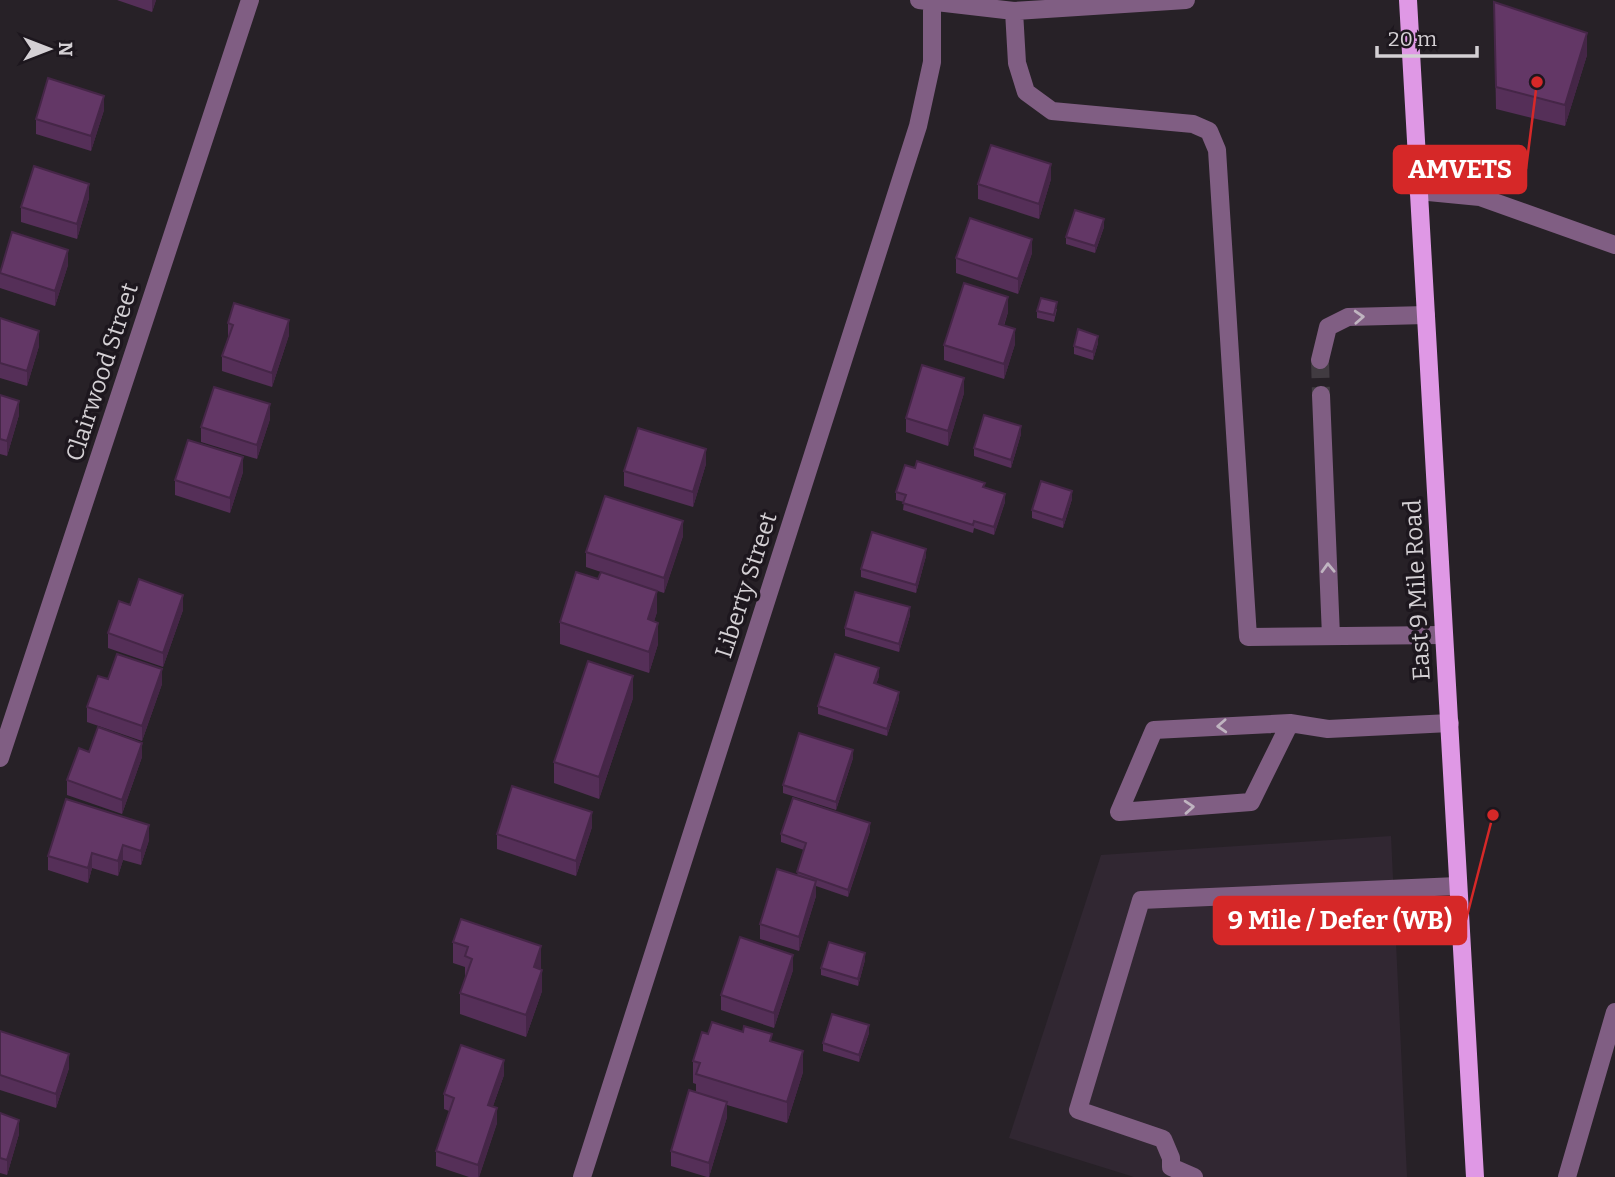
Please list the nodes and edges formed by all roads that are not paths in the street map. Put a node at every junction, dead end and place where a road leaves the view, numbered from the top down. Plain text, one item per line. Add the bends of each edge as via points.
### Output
1 (250, 0) edge
2 (1186, 0) edge
3 (1408, 0) edge
4 (925, 2) edge
5 (1128, 2) edge
6 (1014, 11) junction
7 (1418, 191) junction
8 (1615, 246) edge
9 (1426, 315) junction
10 (1320, 360) tunnel mouth
11 (1321, 395) tunnel mouth
12 (1443, 635) junction
13 (1331, 636) junction
14 (1290, 723) junction
15 (1450, 723) junction
16 (0, 758) edge
17 (1457, 886) junction
18 (1615, 1012) edge
19 (582, 1177) edge
20 (1194, 1177) edge
21 (1475, 1177) edge
22 (1567, 1177) edge

1 - 16 street, Clairwood Street
2 - 5 street
3 - 7 main road, East 9 Mile Road
4 - 6 street
4 - 19 street, Liberty Street via 932,62 918,127
5 - 6 street
6 - 13 street via 1017,63 1026,92 1052,111 1193,124 1209,131 1217,150 1248,637
7 - 8 street via 1480,197
7 - 9 main road, East 9 Mile Road
10 -> 9 street via 1328,327 1348,317
9 - 12 main road, East 9 Mile Road
13 -> 11 street
12 - 13 street
12 - 15 main road, East 9 Mile Road
14 -> 14 street via 1154,730 1119,812 1251,802
14 - 15 street via 1328,729
15 - 17 main road, East 9 Mile Road
17 - 20 street via 1141,901 1078,1110 1163,1139 1171,1167
17 - 21 main road, East 9 Mile Road
18 - 22 street

